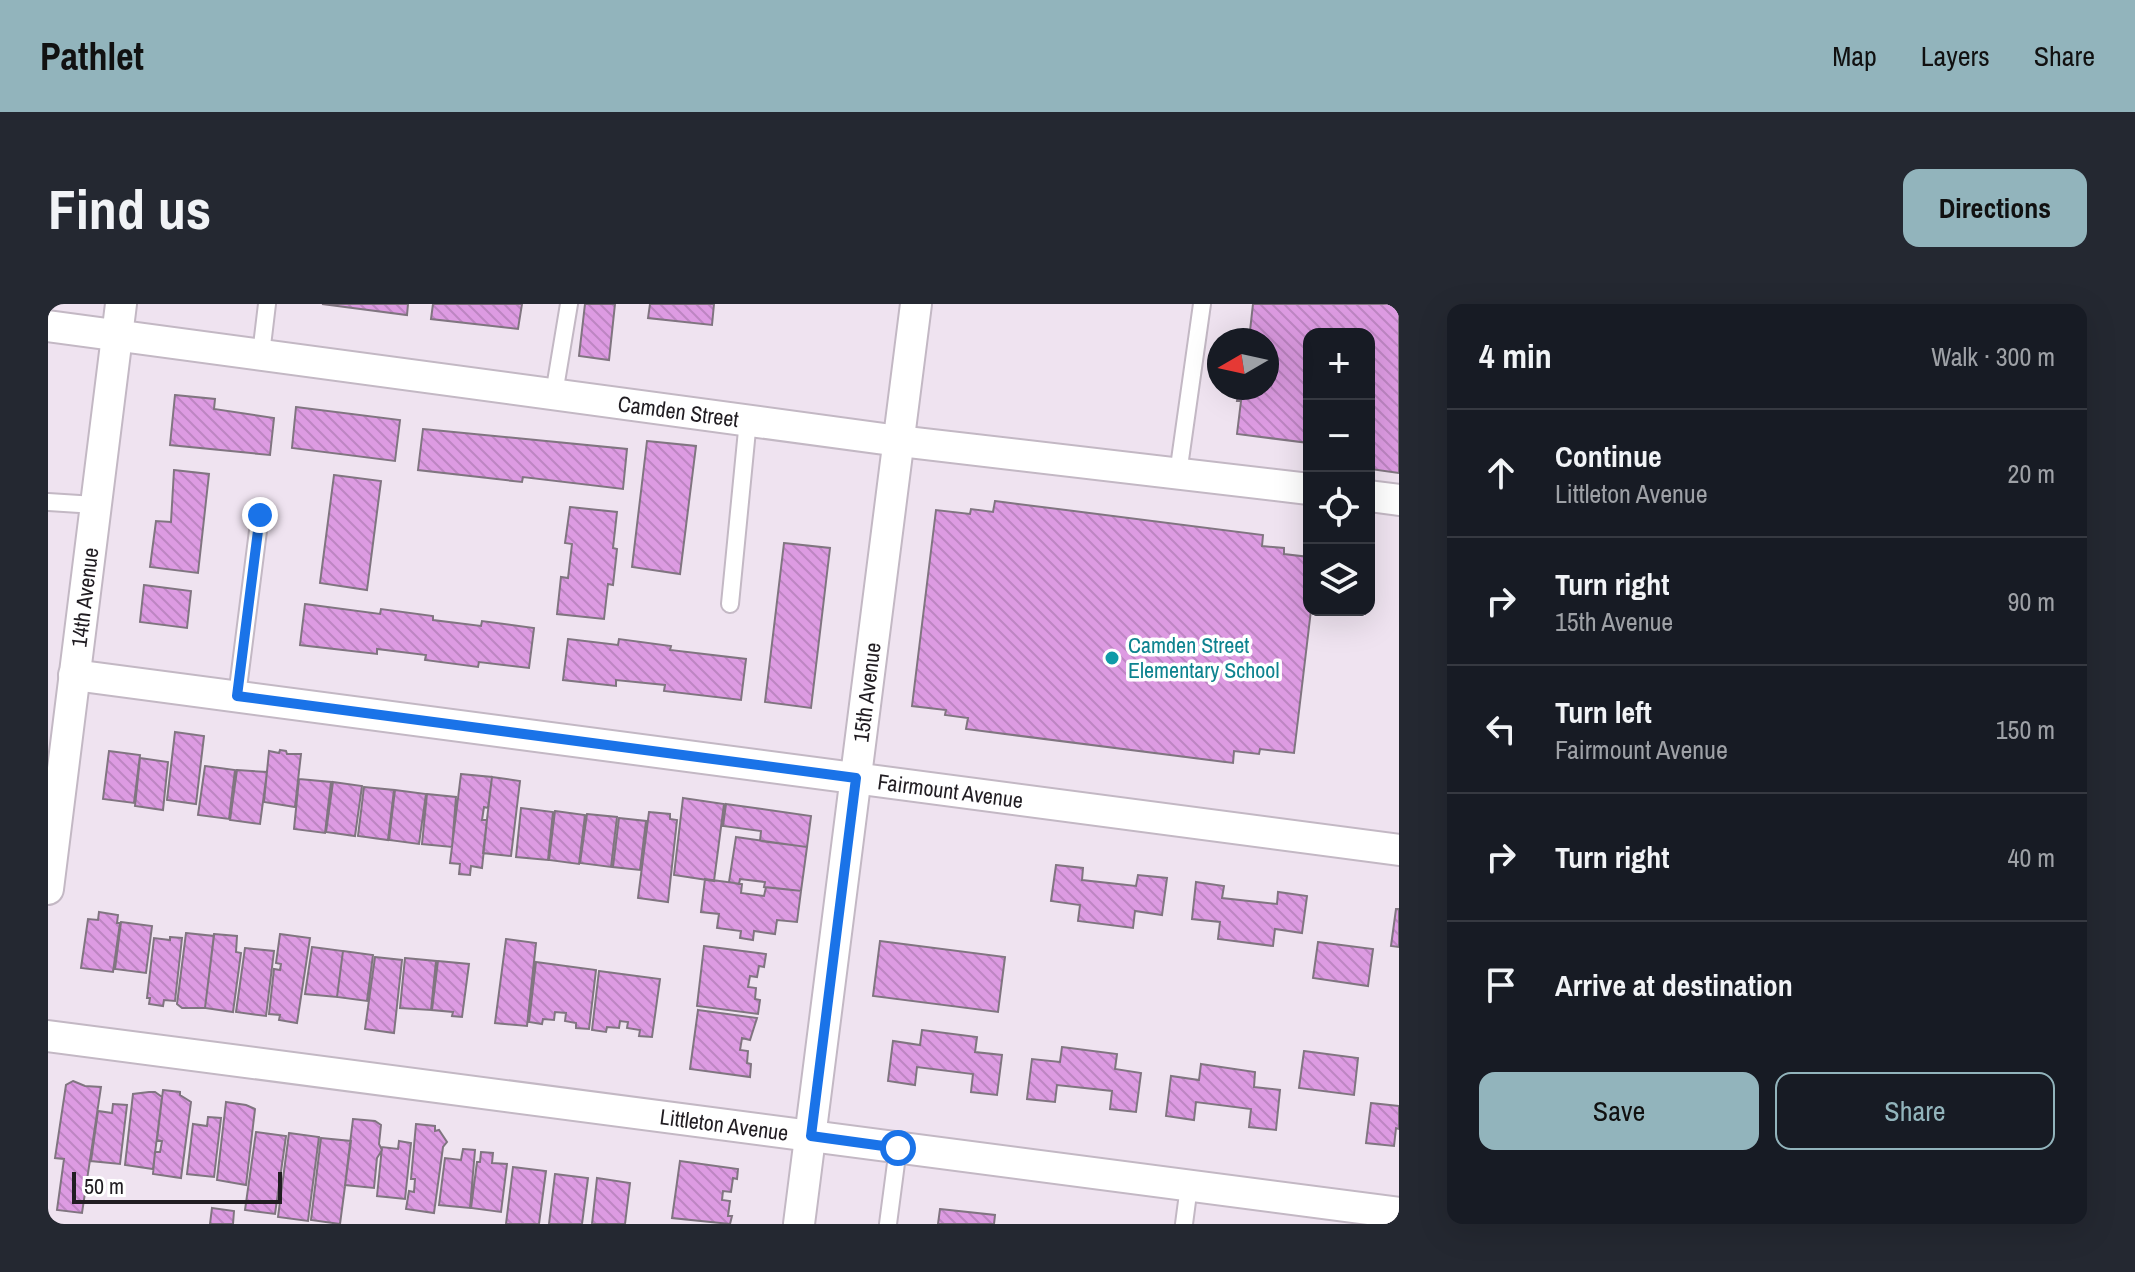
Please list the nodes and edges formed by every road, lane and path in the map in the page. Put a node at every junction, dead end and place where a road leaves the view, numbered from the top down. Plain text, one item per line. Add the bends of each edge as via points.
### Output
1 (121, 304) edge
2 (267, 304) edge
3 (569, 304) edge
4 (916, 304) edge
5 (1202, 304) edge
6 (48, 326) edge
7 (117, 335) junction
8 (261, 354) junction
9 (554, 394) junction
10 (748, 420) junction
11 (899, 441) junction
12 (1178, 474) junction
13 (1303, 488) edge
14 (1375, 497) edge
15 (1399, 500) edge
16 (48, 502) edge
17 (95, 505) junction
18 (260, 515) dead end
19 (730, 604) dead end
20 (74, 675) junction
21 (237, 696) junction
22 (856, 778) junction
23 (1399, 850) edge
24 (48, 889) edge
25 (48, 1036) edge
26 (811, 1136) junction
27 (898, 1148) junction
28 (1189, 1186) junction
29 (1399, 1213) edge
30 (799, 1224) edge
31 (888, 1224) edge
32 (1184, 1224) edge

1 - 7 street, 14th Avenue
2 - 8 lane
3 - 9 lane
4 - 11 street, 15th Avenue
5 - 12 lane
6 - 7 street, Camden Street
7 - 8 street, Camden Street
7 - 17 street, 14th Avenue
8 - 9 street, Camden Street
9 - 10 street, Camden Street
10 - 11 street, Camden Street
10 - 19 lane
11 - 12 street, Camden Street
11 - 22 street, 15th Avenue
12 - 13 street, Camden Street
14 - 15 street
16 - 17 lane
17 - 20 street, 14th Avenue
18 - 21 lane
20 - 21 street, Fairmount Avenue
20 - 24 street, 14th Avenue
21 - 22 street, Fairmount Avenue
22 - 23 street, Fairmount Avenue
22 - 26 street, 15th Avenue
25 - 26 street, Littleton Avenue
26 - 27 street, Littleton Avenue
26 - 30 street, 15th Avenue
27 - 28 street, Littleton Avenue
27 - 31 lane
28 - 29 street, Littleton Avenue
28 - 32 lane

